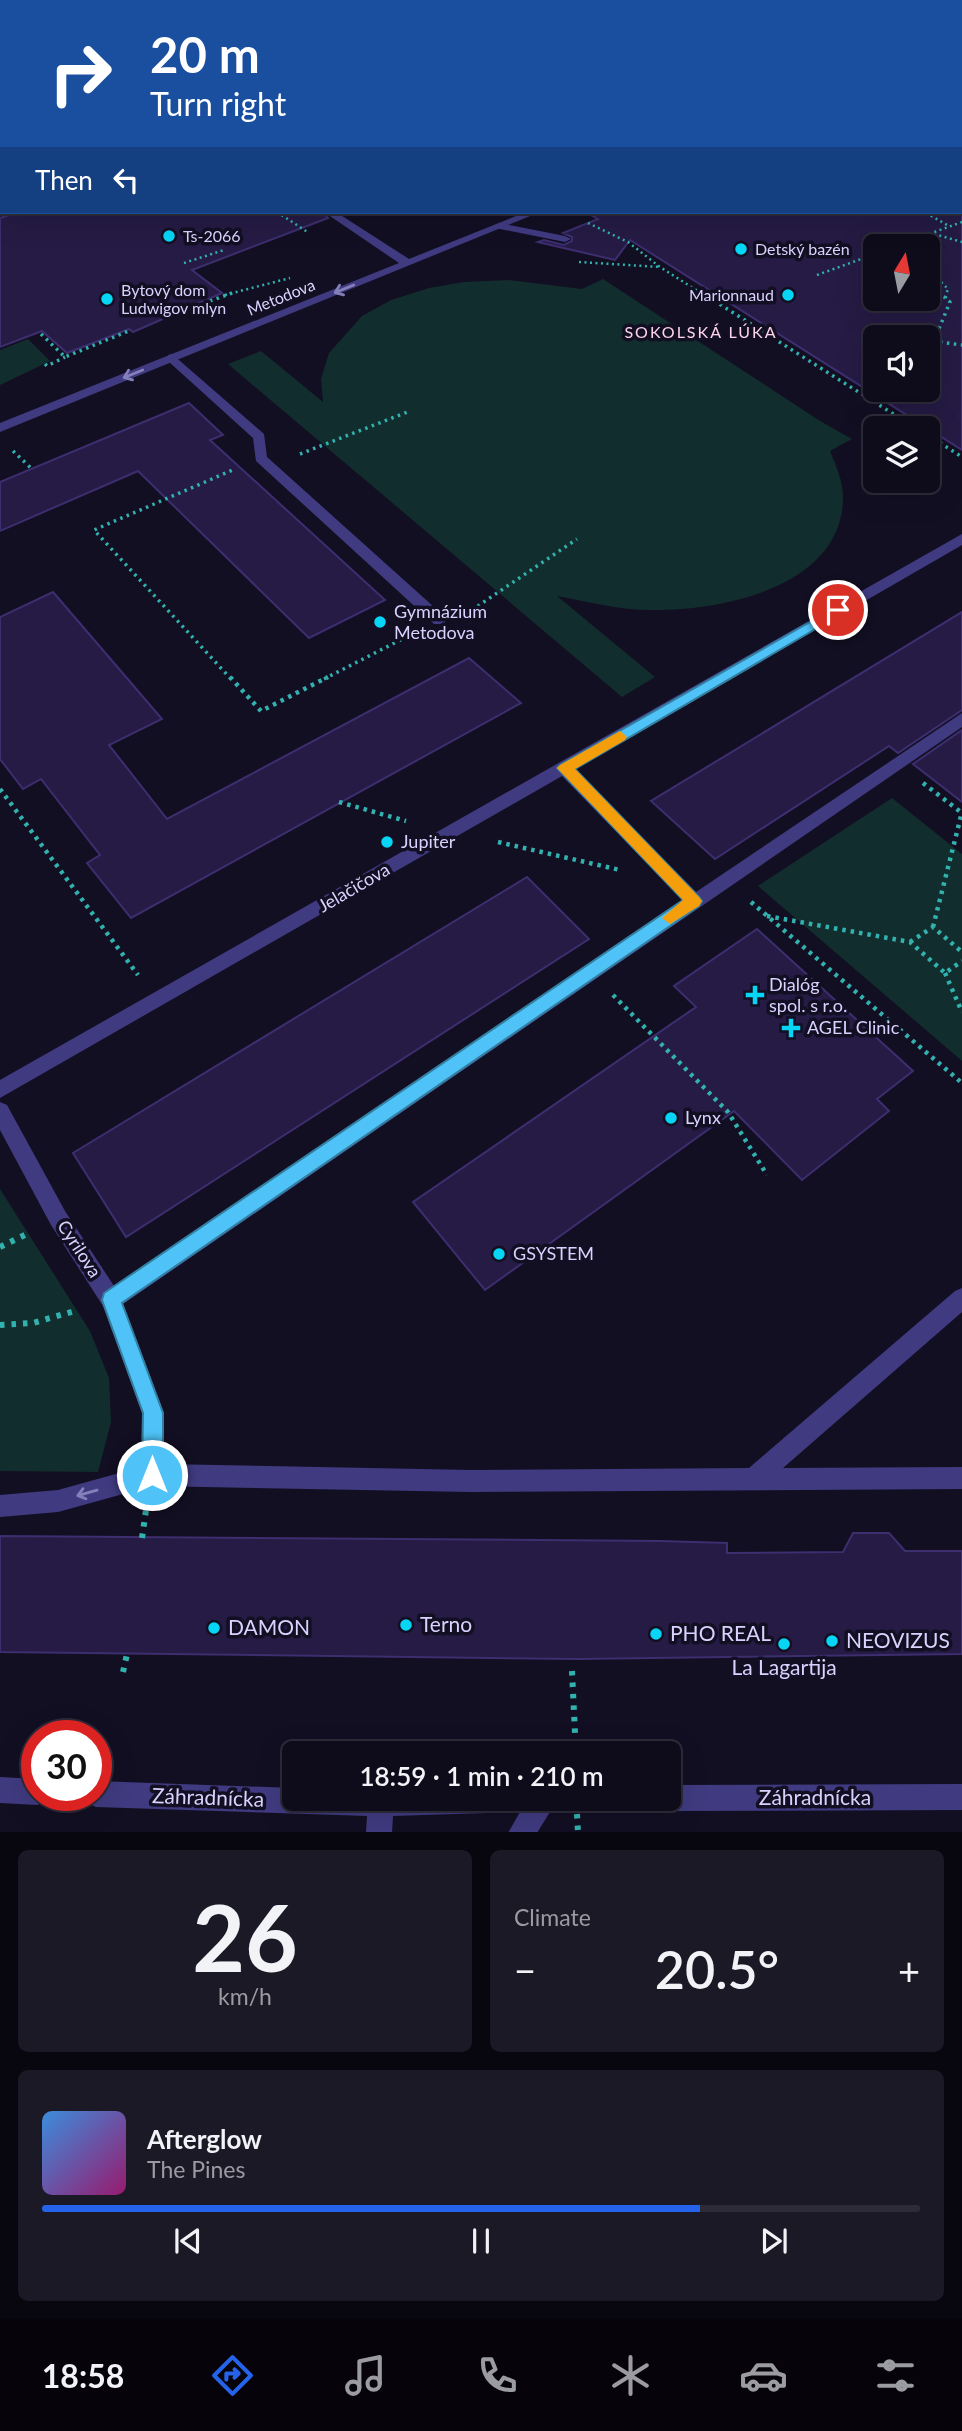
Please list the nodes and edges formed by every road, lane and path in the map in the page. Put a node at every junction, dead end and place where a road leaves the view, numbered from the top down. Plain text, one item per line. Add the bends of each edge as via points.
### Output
1 (280, 214) edge
2 (331, 214) edge
3 (530, 214) edge
4 (928, 214) edge
5 (578, 218) dead end
6 (962, 222) edge
7 (499, 226) junction
8 (950, 226) junction
9 (933, 233) joint
10 (312, 234) dead end
11 (565, 239) dead end
12 (962, 242) edge
13 (224, 250) dead end
14 (863, 258) edge
15 (184, 263) dead end
16 (407, 263) junction
17 (817, 275) dead end
18 (294, 277) dead end
19 (940, 281) edge
20 (164, 318) dead end
21 (940, 325) edge
22 (131, 330) dead end
23 (41, 334) dead end
24 (940, 340) edge
25 (962, 345) edge
26 (65, 357) junction
27 (172, 358) junction
28 (44, 364) dead end
29 (410, 411) dead end
30 (896, 416) edge
31 (0, 428) edge
32 (940, 443) edge
33 (12, 450) dead end
34 (962, 457) edge
35 (266, 462) junction
36 (32, 469) dead end
37 (577, 538) dead end
38 (958, 547) edge
39 (439, 620) junction
40 (962, 719) edge
41 (897, 764) junction
42 (565, 768) junction
43 (0, 789) edge
44 (962, 813) edge
45 (498, 842) dead end
46 (728, 879) junction
47 (676, 883) junction
48 (694, 901) junction
49 (766, 915) junction
50 (933, 926) junction
51 (910, 942) junction
52 (962, 952) edge
53 (962, 961) edge
54 (589, 973) junction
55 (945, 973) junction
56 (141, 978) dead end
57 (962, 1012) edge
58 (962, 1083) edge
59 (0, 1090) edge
60 (0, 1111) edge
61 (767, 1175) dead end
62 (962, 1298) edge
63 (111, 1300) junction
64 (0, 1325) edge
65 (152, 1475) junction
66 (962, 1479) edge
67 (752, 1480) junction
68 (0, 1506) edge
69 (127, 1654) dead end
70 (572, 1671) dead end
71 (123, 1672) dead end
72 (575, 1741) edge
73 (0, 1790) edge
74 (21, 1791) edge
75 (112, 1795) edge
76 (962, 1797) edge
77 (681, 1798) edge
78 (282, 1801) edge
79 (380, 1811) edge
80 (536, 1811) edge
81 (379, 1832) edge
82 (521, 1832) edge

1 - 10 path
2 - 16 street
3 - 7 street, Metodova
4 - 8 path
5 - 30 path via 628,242 660,267
6 - 8 path
7 - 11 street
7 - 16 street, Metodova
8 - 9 path
9 - 12 path
13 - 15 path
14 - 17 path
16 -> 27 street, Metodova
18 - 20 path via 221,296
19 - 21 path via 948,289 945,298 950,302
22 - 26 path
23 - 26 path
24 - 25 path
26 - 28 path
27 -> 31 street, Metodova
27 - 35 street via 259,437
29 - 35 path
32 - 34 path
33 - 36 path
35 - 39 street
35 - 39 path via 94,530 261,711
37 - 39 path via 447,628
38 - 42 street, Jelačičova
40 - 41 street
41 - 44 path
41 - 46 street
42 - 47 street
42 - 59 street, Jelačičova
43 - 56 path
44 - 50 path
45 - 47 path
46 - 48 street
46 - 49 path
47 - 48 street
48 - 54 street
49 - 51 path
49 - 58 path
50 - 51 path
50 - 52 path
51 - 55 path
53 - 55 path
54 - 61 path via 728,1112
54 - 63 street
55 - 57 path
60 - 63 street, Cyrilova via 58,1218
62 - 67 street
63 - 64 path via 33,1323
63 - 65 street, Cyrilova via 153,1413
65 - 67 street
65 -> 68 street via 58,1501
66 - 67 street
69 - 71 path
70 - 72 path
73 - 74 street
75 - 78 street, Záhradnícka
76 - 77 street, Záhradnícka
79 - 81 street
80 - 82 street

